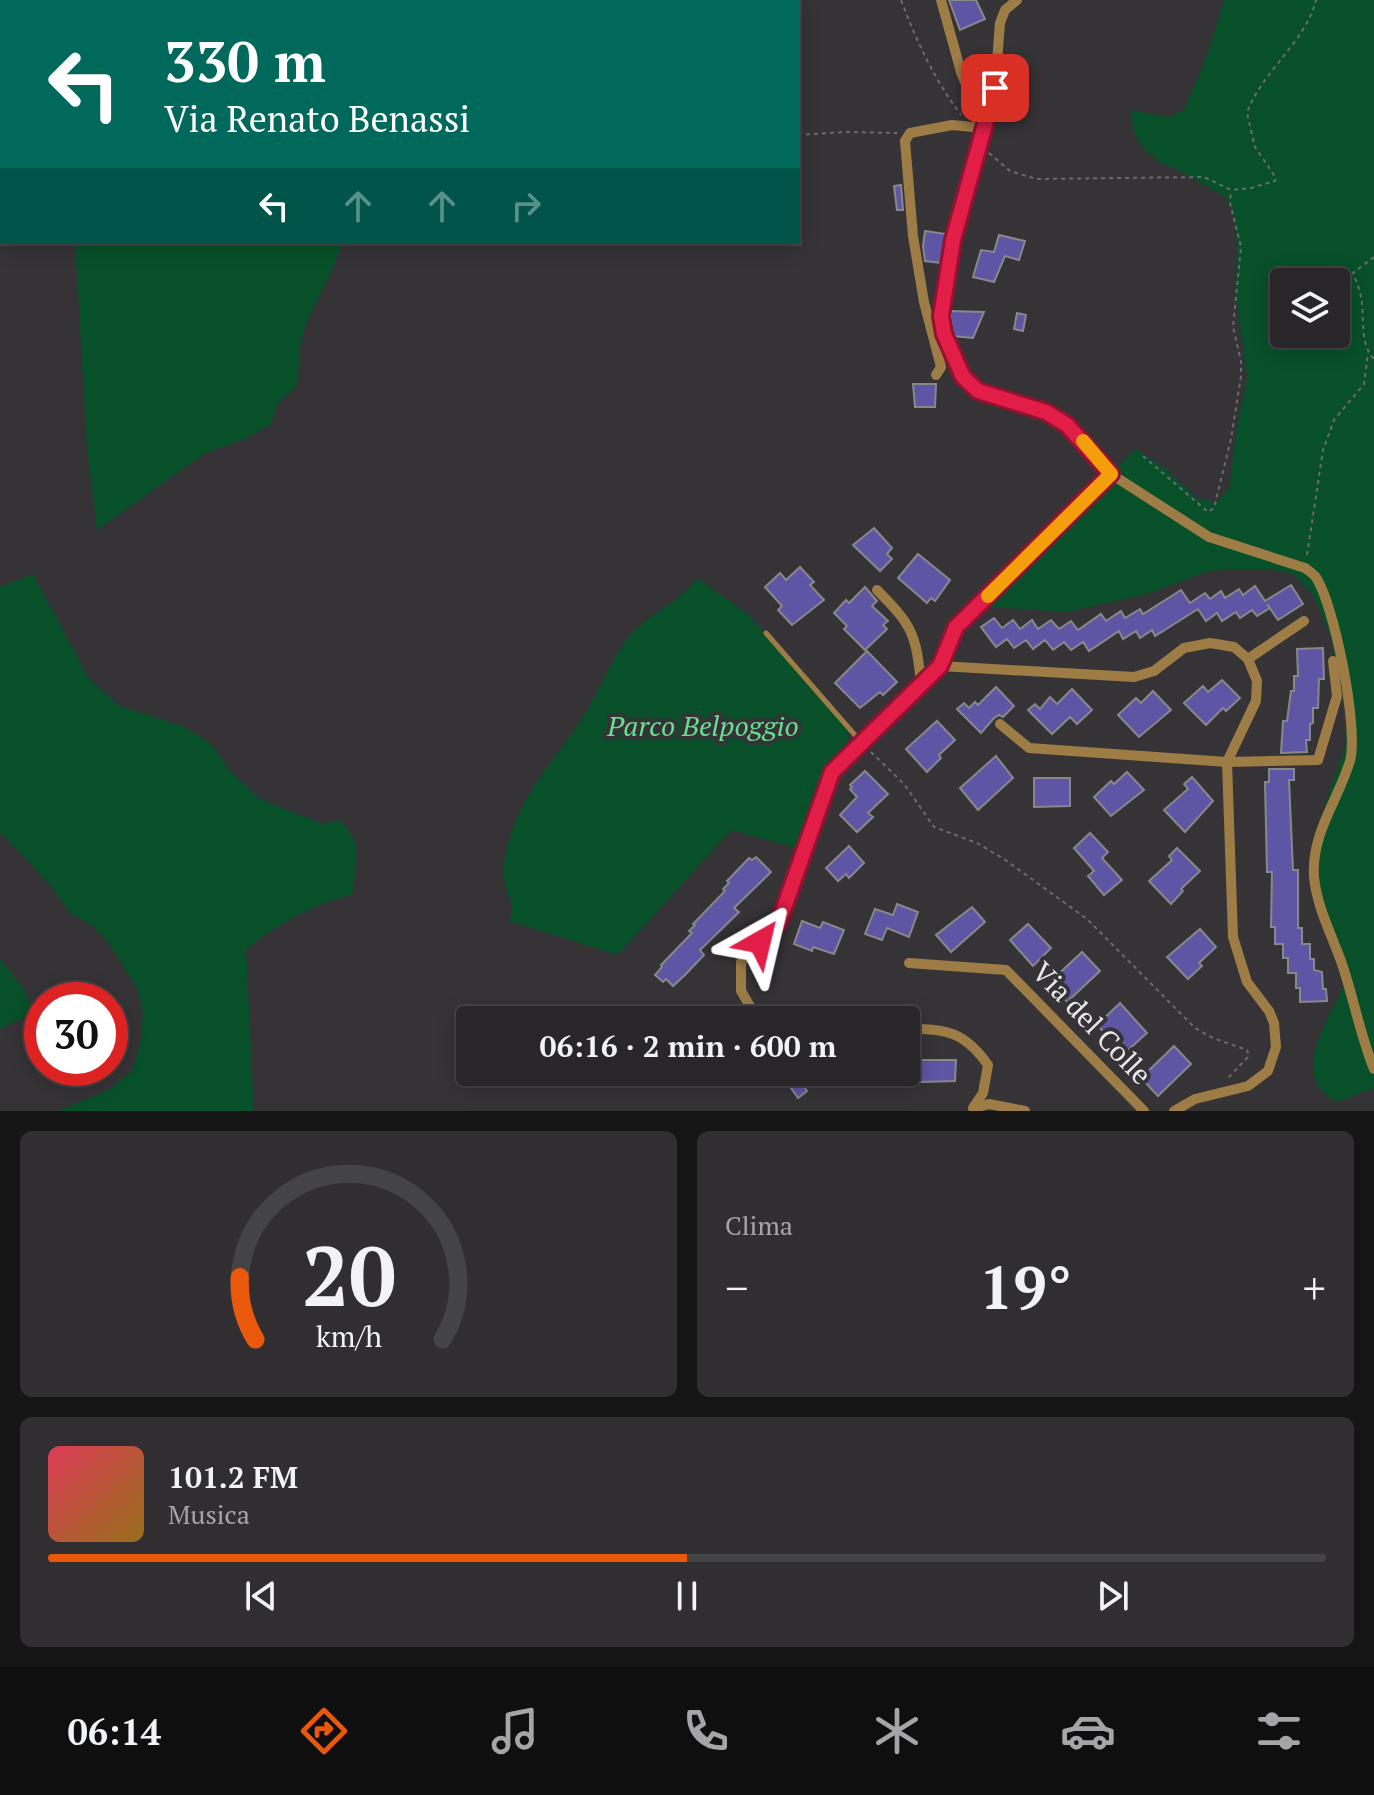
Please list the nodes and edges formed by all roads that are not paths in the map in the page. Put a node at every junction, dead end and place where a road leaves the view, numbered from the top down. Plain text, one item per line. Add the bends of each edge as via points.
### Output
1 (941, 0) edge
2 (1017, 0) edge
3 (984, 128) junction
4 (936, 375) dead end
5 (1111, 474) junction
6 (877, 590) dead end
7 (1304, 621) dead end
8 (766, 633) dead end
9 (1248, 659) junction
10 (1333, 661) dead end
11 (940, 666) junction
12 (921, 684) junction
13 (1000, 724) dead end
14 (862, 743) junction
15 (1227, 762) junction
16 (909, 963) dead end
17 (750, 1006) edge
18 (920, 1028) edge
19 (1374, 1069) edge
20 (971, 1110) edge
21 (1025, 1111) edge
22 (1144, 1111) edge
23 (1174, 1111) edge

1 - 3 street
2 - 3 street via 1000,23 995,88
3 - 4 street via 968,124 910,133 905,141 913,236 941,367
3 - 5 street via 953,240 941,316 944,334 963,377 978,391 1046,412 1067,425
5 - 11 street via 956,627
5 - 19 street via 1209,537 1305,568 1315,577 1331,618 1351,703 1351,758 1317,839 1314,876
6 - 12 street via 901,614 917,642
7 - 9 street
8 - 14 lane
9 - 11 street via 1234,647 1210,643 1184,648 1154,671 1134,677
9 - 15 street, Via del Colle via 1257,681 1256,701
10 - 15 street via 1337,696 1318,760
11 - 12 street
12 - 14 street
13 - 15 street via 1029,748
14 - 17 street via 832,772 779,922 741,962 741,991
15 - 23 street, Via del Colle via 1233,937 1247,982 1269,1011 1277,1034 1268,1071 1248,1086 1195,1099
16 - 22 street, Via del Colle via 1006,970
18 - 20 street via 944,1029 974,1045 988,1065 983,1093
20 - 21 street via 989,1104

